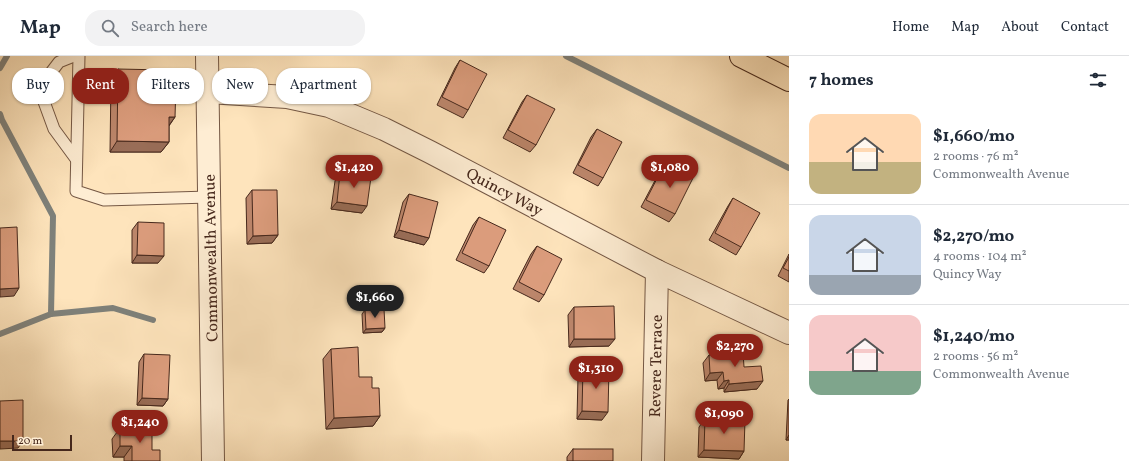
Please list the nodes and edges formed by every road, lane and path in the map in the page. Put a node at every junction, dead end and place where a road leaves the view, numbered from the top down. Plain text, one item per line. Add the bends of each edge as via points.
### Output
1 (74, 56) edge
2 (79, 56) edge
3 (207, 56) edge
4 (741, 56) edge
5 (789, 80) edge
6 (208, 92) junction
7 (76, 159) junction
8 (209, 197) junction
9 (657, 271) junction
10 (789, 333) edge
11 (213, 461) edge
12 (653, 461) edge

1 - 7 lane via 59,62 46,79 43,100 54,129
2 - 7 lane
3 - 6 street, Commonwealth Avenue
4 - 5 highway
6 - 8 street, Commonwealth Avenue
6 - 9 street, Quincy Way via 287,97 329,106 430,152
7 - 8 lane via 76,191 104,200
8 - 11 street, Commonwealth Avenue
9 - 10 street, Quincy Way
9 - 12 street, Revere Terrace

